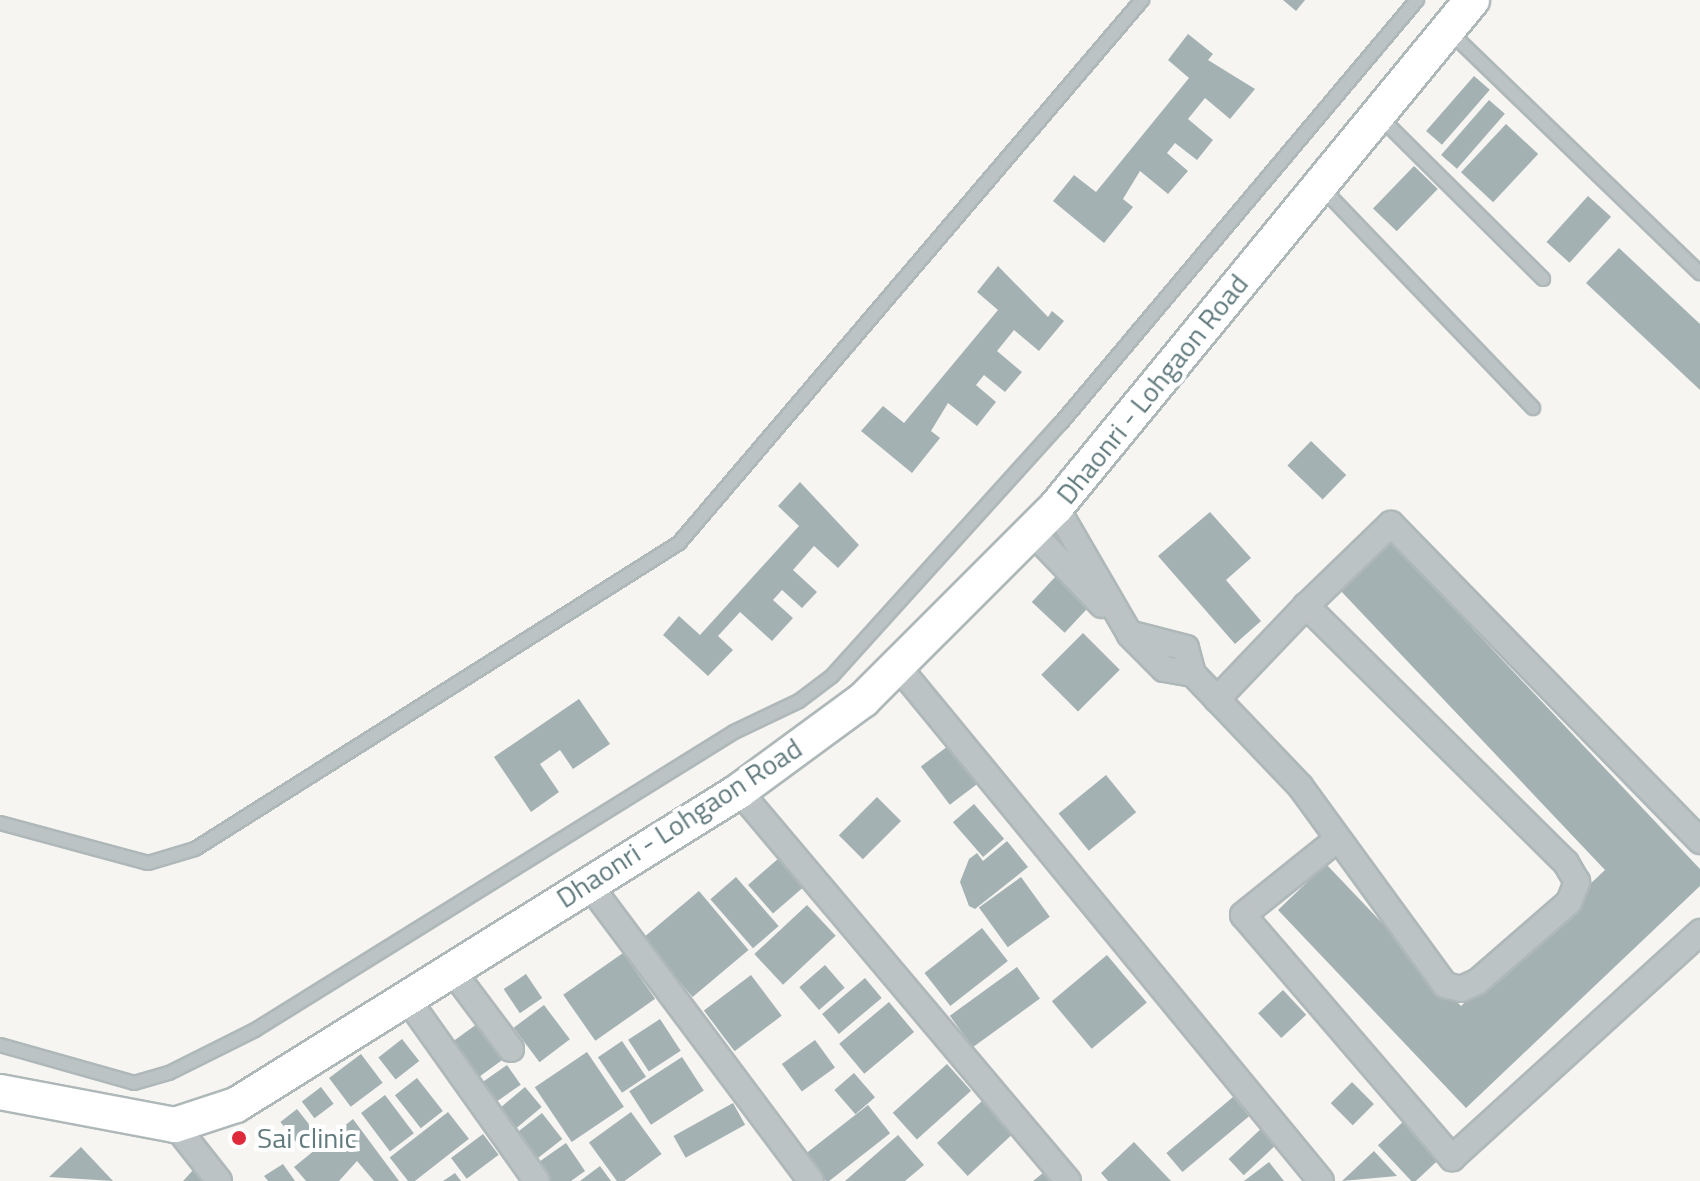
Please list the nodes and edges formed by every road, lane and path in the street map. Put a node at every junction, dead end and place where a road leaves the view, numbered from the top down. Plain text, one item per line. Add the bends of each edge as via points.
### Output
1 (1142, 0) edge
2 (1417, 0) edge
3 (1472, 0) edge
4 (1447, 30) junction
5 (1377, 115) junction
6 (1320, 185) junction
7 (1700, 273) edge
8 (1543, 279) dead end
9 (1533, 408) dead end
10 (1056, 507) junction
11 (1032, 532) junction
12 (1306, 606) junction
13 (1129, 633) junction
14 (901, 670) junction
15 (1217, 699) junction
16 (739, 791) junction
17 (0, 823) edge
18 (1335, 841) junction
19 (1700, 841) edge
20 (588, 883) junction
21 (1700, 932) edge
22 (451, 969) junction
23 (406, 997) junction
24 (0, 1045) edge
25 (511, 1049) dead end
26 (0, 1092) edge
27 (175, 1125) junction
28 (219, 1181) edge
29 (537, 1181) edge
30 (811, 1181) edge
31 (1068, 1181) edge
32 (1321, 1181) edge

1 - 17 lane via 679,543 195,849 148,863
2 - 24 lane via 1061,423 832,676 799,701 734,732 255,1030 169,1073 134,1083
3 - 4 main road, Dhaonri - Lohgaon Road
4 - 5 main road, Dhaonri - Lohgaon Road
4 - 7 lane
5 - 6 main road, Dhaonri - Lohgaon Road
5 - 8 lane
6 - 9 lane
6 - 10 main road, Dhaonri - Lohgaon Road
10 - 11 main road, Dhaonri - Lohgaon Road
10 - 13 street
11 - 13 street
11 - 14 main road, Dhaonri - Lohgaon Road
12 - 15 street
12 - 18 street via 1566,863 1577,882 1569,902 1461,989 1445,985
12 - 19 street via 1391,524
13 - 15 street via 1186,648 1193,674
14 - 16 main road, Dhaonri - Lohgaon Road
14 - 32 street
15 - 18 street via 1300,786
16 - 20 main road, Dhaonri - Lohgaon Road
16 - 31 street
18 - 21 street via 1243,915 1452,1158
20 - 22 main road, Dhaonri - Lohgaon Road
20 - 30 street
22 - 23 main road, Dhaonri - Lohgaon Road
22 - 25 street
23 - 27 main road, Dhaonri - Lohgaon Road via 236,1105
23 - 29 street
26 - 27 main road, Dhaonri - Lohgaon Road
27 - 28 street

